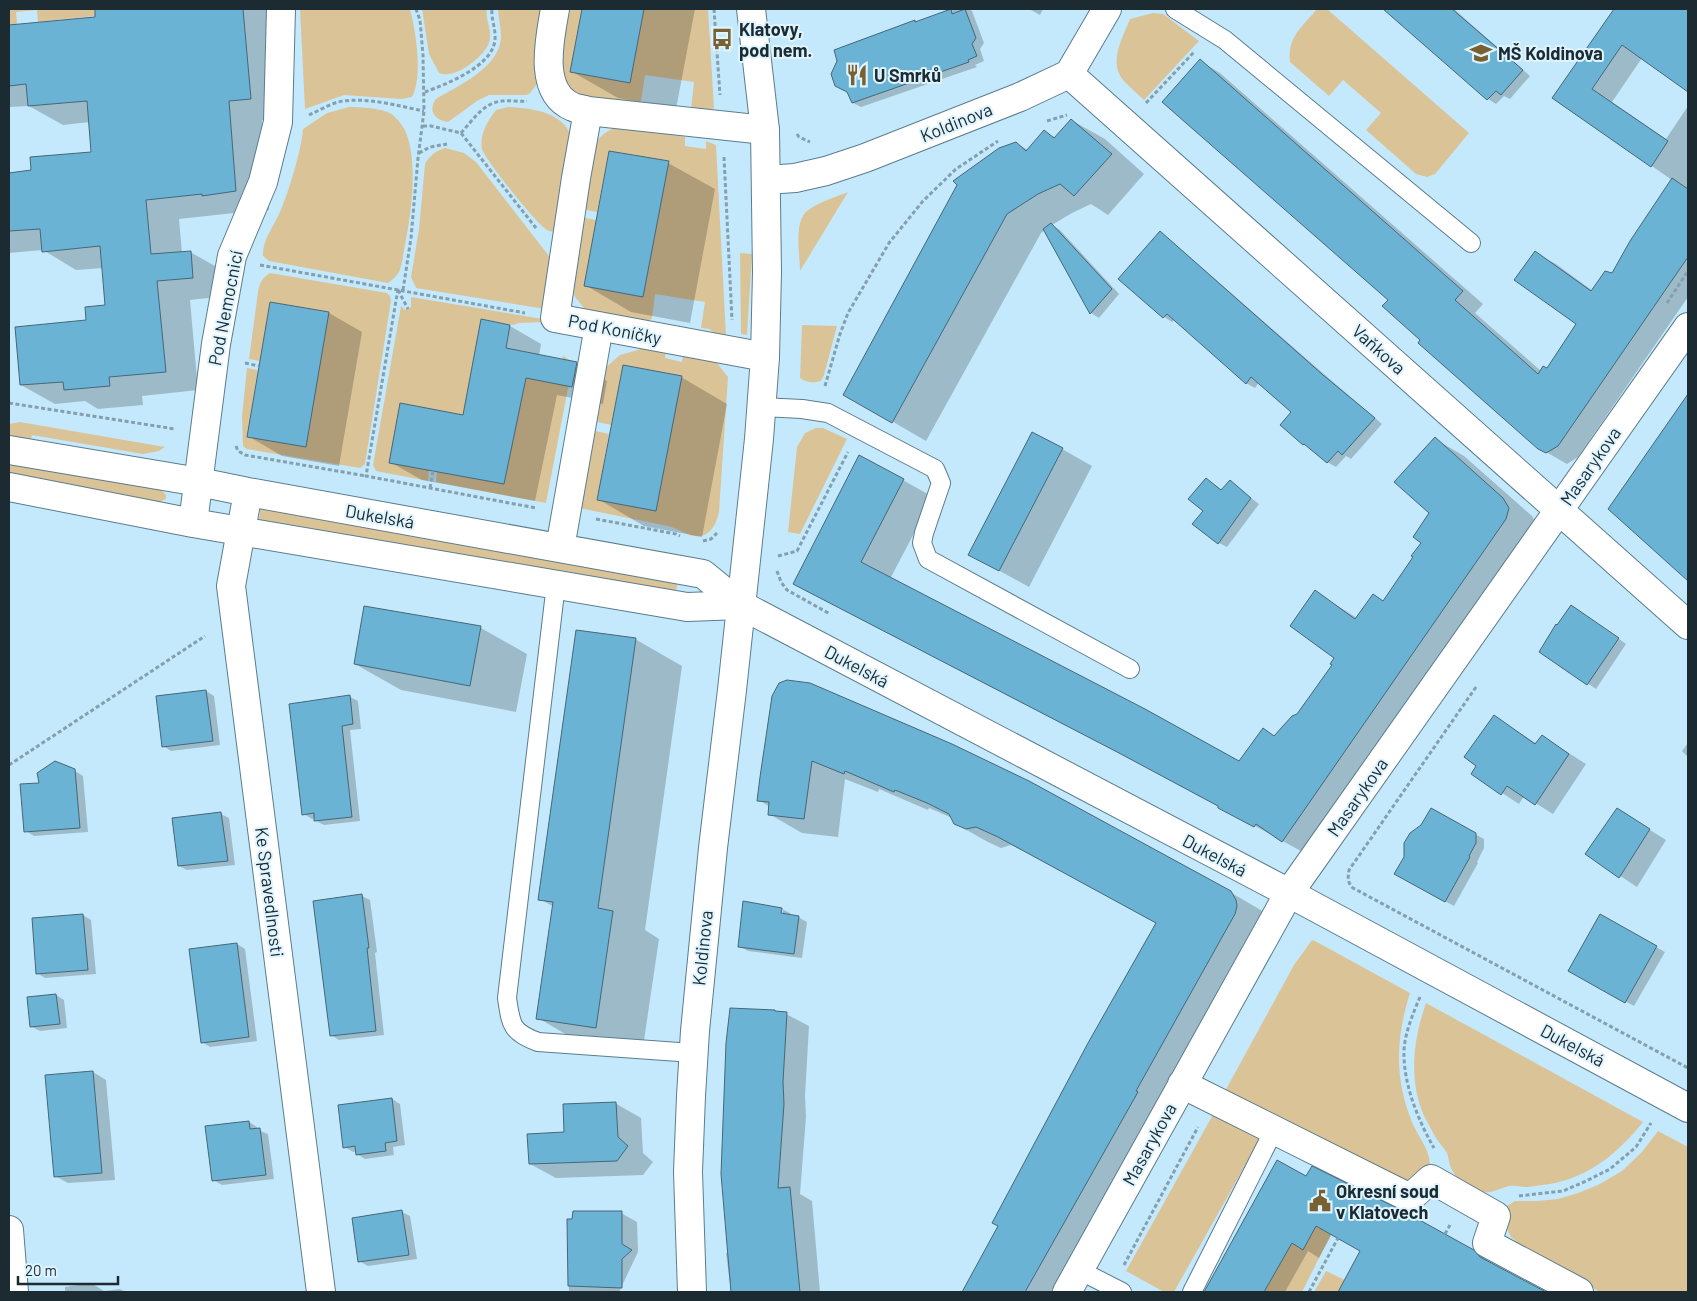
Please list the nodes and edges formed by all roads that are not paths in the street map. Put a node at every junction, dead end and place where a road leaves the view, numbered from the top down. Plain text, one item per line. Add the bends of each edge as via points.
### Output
1 (281, 9) edge
2 (555, 9) edge
3 (751, 9) edge
4 (1107, 9) edge
5 (1175, 9) edge
6 (1069, 74) junction
7 (588, 110) junction
8 (765, 130) junction
9 (766, 180) junction
10 (1471, 243) dead end
11 (599, 326) junction
12 (1688, 327) edge
13 (765, 357) junction
14 (761, 407) junction
15 (9, 450) edge
16 (199, 482) junction
17 (9, 487) edge
18 (248, 492) junction
19 (1559, 510) junction
20 (193, 523) junction
21 (242, 530) junction
22 (560, 548) junction
23 (556, 584) junction
24 (741, 605) junction
25 (1688, 625) edge
26 (1130, 669) dead end
27 (1289, 893) junction
28 (693, 1053) junction
29 (1182, 1084) junction
30 (1688, 1108) edge
31 (1274, 1130) junction
32 (9, 1230) edge
33 (1073, 1281) edge
34 (1117, 1290) edge
35 (14, 1292) edge
36 (321, 1292) edge
37 (692, 1292) edge
38 (1192, 1292) edge
39 (1579, 1292) edge

1 - 16 street, Pod Nemocnicí via 278,122 263,182 232,256 216,344
2 - 7 street via 549,41 551,82 563,101
3 - 8 street
4 - 6 street
5 - 10 lane via 1225,40
6 - 9 street, Koldinova via 1020,97 865,158 795,178
6 - 19 street, Vaňkova
7 - 8 street
7 - 11 street, Pod Koníčky via 555,318
8 - 9 street
9 - 13 street
11 - 13 street, Pod Koníčky
11 - 22 street
12 - 19 street, Masarykova
13 - 14 street
14 - 24 street
14 - 26 lane via 828,413 935,469 941,484 922,543 928,558
15 - 16 street, Dukelská
16 - 18 street, Dukelská
16 - 20 street, Pod Nemocnicí
17 - 20 street, Dukelská
18 - 21 street, Ke Spravedlnosti
18 - 22 street, Dukelská
19 - 25 street, Vaňkova
19 - 27 street, Masarykova
20 - 21 street, Dukelská
21 - 23 street, Dukelská
21 - 36 street, Ke Spravedlnosti via 231,586
22 - 24 street, Dukelská via 703,574
23 - 24 street, Dukelská via 687,607
23 - 28 lane via 507,998 510,1018 516,1031 538,1042
24 - 27 street, Dukelská
24 - 28 street, Koldinova
27 - 29 street, Masarykova
27 - 30 street, Dukelská
28 - 37 street, Koldinova via 688,1172
29 - 31 street
29 - 33 street, Masarykova
31 - 38 lane
31 - 39 street via 1410,1198 1431,1179 1448,1188 1496,1216 1487,1243
32 - 35 street
33 - 34 lane

